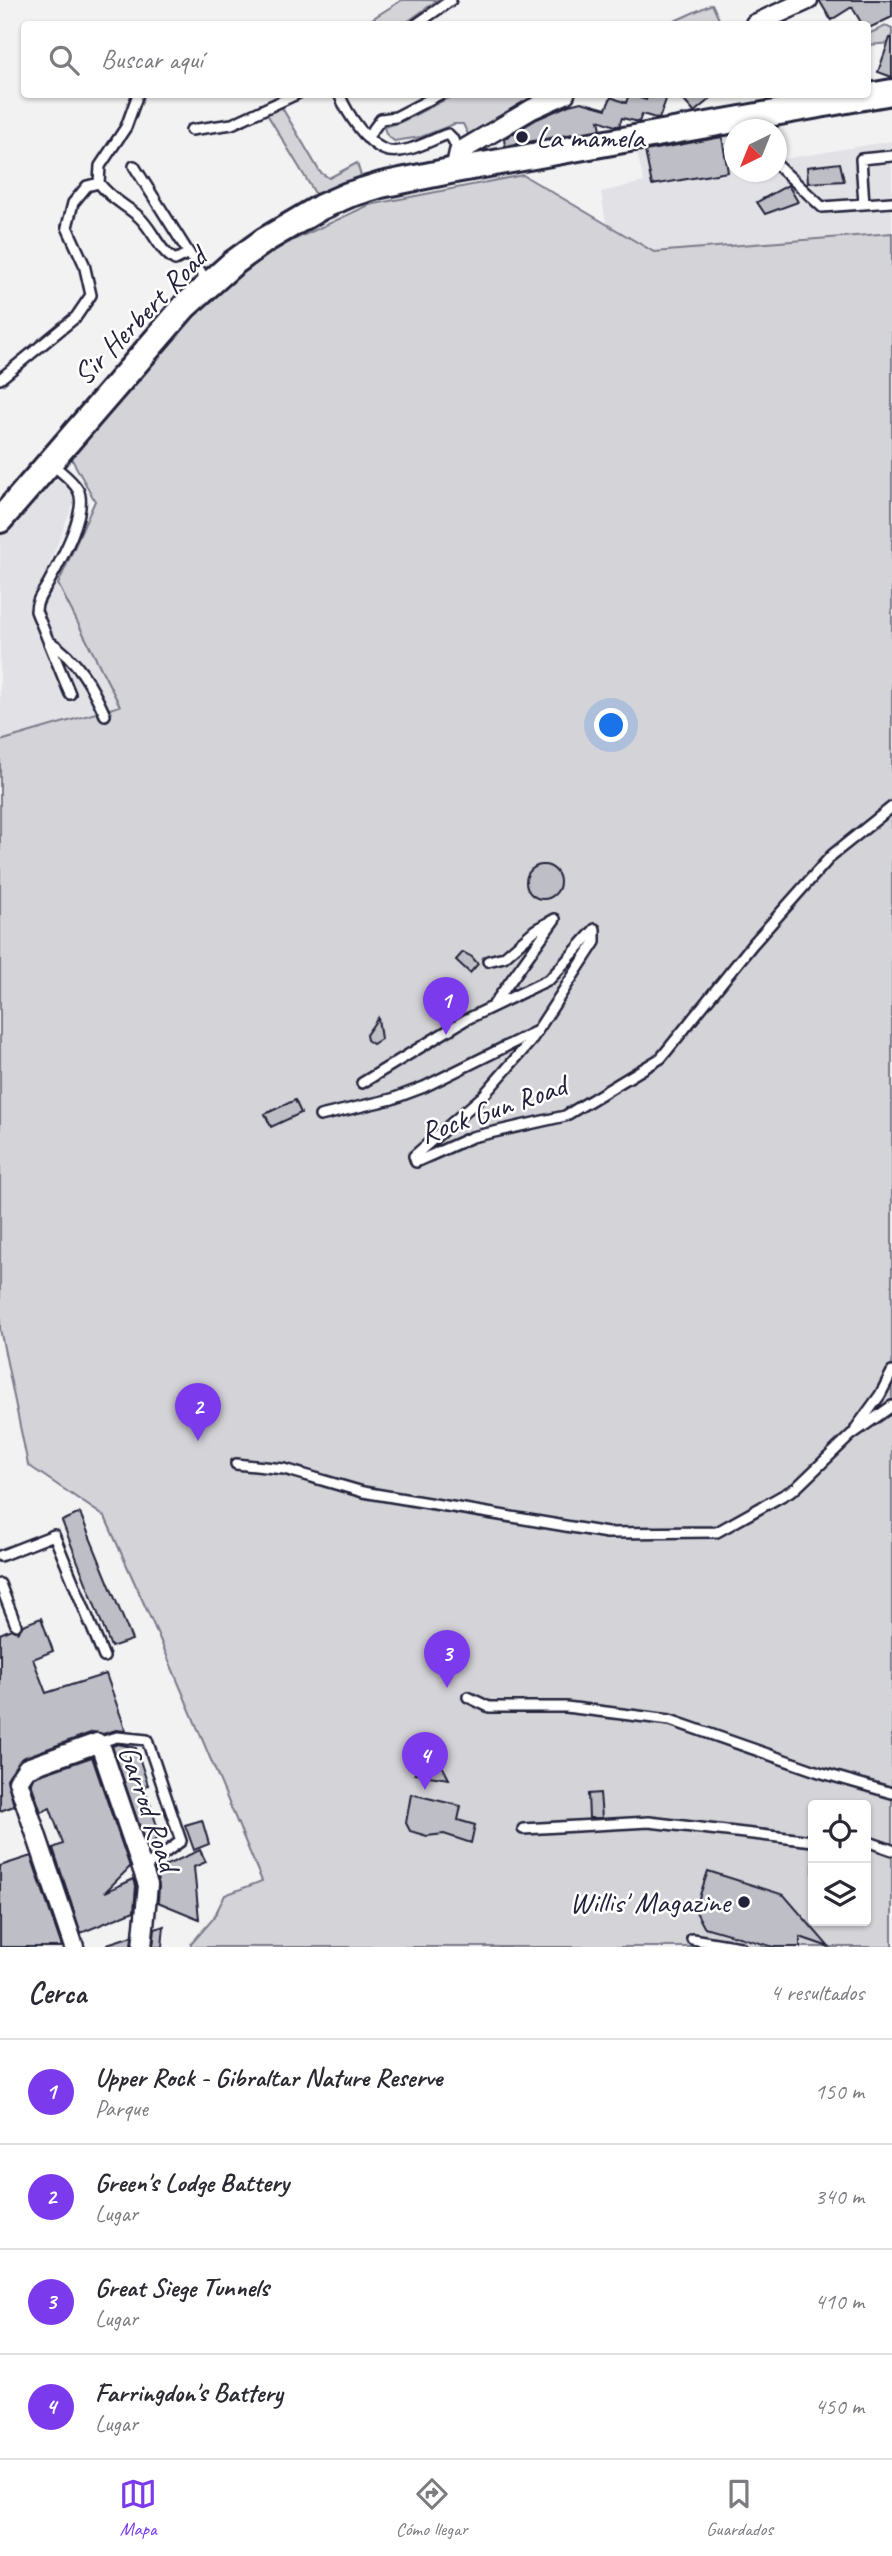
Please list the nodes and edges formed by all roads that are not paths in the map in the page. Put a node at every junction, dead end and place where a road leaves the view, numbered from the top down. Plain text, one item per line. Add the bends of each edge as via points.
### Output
1 (451, 0) edge
2 (808, 0) edge
3 (421, 21) edge
4 (762, 21) edge
5 (892, 92) edge
6 (871, 96) edge
7 (137, 98) edge
8 (288, 98) edge
9 (341, 98) edge
10 (432, 98) edge
11 (556, 98) edge
12 (864, 98) edge
13 (765, 119) edge
14 (724, 127) edge
15 (191, 130) dead end
16 (367, 138) junction
17 (892, 156) edge
18 (457, 161) junction
19 (134, 166) dead end
20 (787, 174) edge
21 (99, 183) junction
22 (892, 202) edge
23 (864, 204) junction
24 (189, 253) junction
25 (208, 284) junction
26 (0, 379) edge
27 (49, 462) junction
28 (0, 520) edge
29 (49, 641) junction
30 (70, 694) dead end
31 (105, 715) dead end
32 (892, 807) edge
33 (488, 961) dead end
34 (493, 1006) junction
35 (537, 1031) junction
36 (362, 1083) dead end
37 (320, 1116) dead end
38 (892, 1372) edge
39 (892, 1406) edge
40 (850, 1435) junction
41 (236, 1464) dead end
42 (0, 1556) edge
43 (0, 1584) edge
44 (16, 1625) dead end
45 (104, 1657) dead end
46 (468, 1698) dead end
47 (97, 1743) junction
48 (892, 1793) edge
49 (523, 1829) dead end
50 (808, 1840) edge
51 (871, 1843) edge
52 (892, 1850) edge
53 (143, 1869) junction
54 (692, 1939) dead end
55 (74, 1947) edge
56 (142, 1947) edge
57 (740, 1947) edge

1 - 3 lane
2 - 4 street
5 - 6 main road, Sir Herbert Road
7 - 21 lane via 126,127 100,166
8 - 15 lane via 232,124
9 - 16 lane
10 - 16 lane via 396,117 381,119
11 - 18 street via 532,109
12 - 13 main road, Sir Herbert Road
14 - 18 main road, Sir Herbert Road
16 - 18 lane via 390,151 448,134
17 - 23 lane via 861,159
18 - 25 main road, Sir Herbert Road via 321,207 265,240
19 - 24 lane
20 - 23 lane via 822,207
21 - 24 lane via 110,198 140,217 167,255 175,260
21 - 26 lane via 87,186 73,203 67,227 84,264 91,295 76,317
22 - 23 lane
24 - 25 lane
25 - 27 main road, Sir Herbert Road via 162,330
27 - 28 main road, Sir Herbert Road
27 - 29 lane via 78,490 82,507 36,604
29 - 30 lane
29 - 31 lane via 75,661
32 - 35 lane, Rock Gun Road via 832,855 661,1058 565,1116 472,1137 416,1162 414,1156 483,1096
33 - 34 lane via 504,957 555,919
34 - 35 lane, Rock Gun Road via 550,979 595,929 595,943
34 - 36 lane
35 - 37 lane via 424,1087
38 - 40 lane
39 - 40 lane
40 - 41 lane via 796,1488 717,1532 607,1533 363,1492 284,1469
42 - 45 lane via 54,1535
43 - 44 lane
46 - 48 lane via 489,1707 566,1707 670,1720
47 - 53 street, Garrod Road
47 - 53 lane via 117,1737 147,1741 181,1841
47 - 55 street, Garrod Road via 27,1768 18,1780
49 - 50 lane via 649,1822
51 - 52 lane
53 - 56 street, Garrod Road via 148,1889
54 - 57 lane

